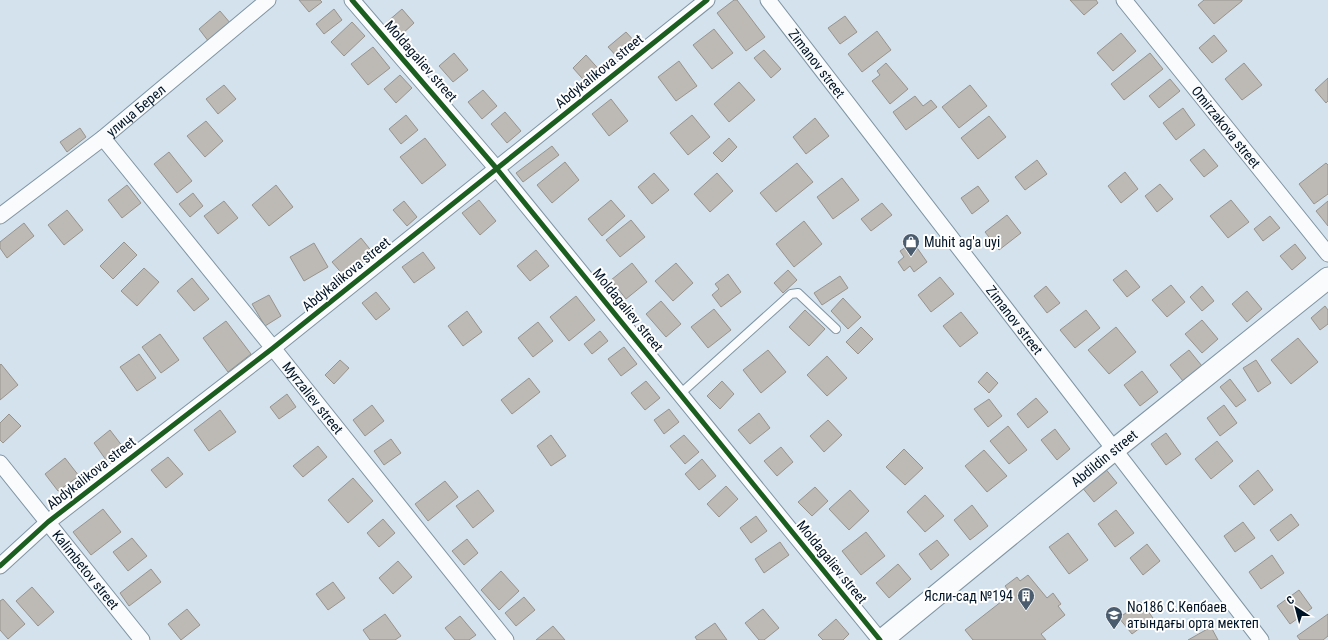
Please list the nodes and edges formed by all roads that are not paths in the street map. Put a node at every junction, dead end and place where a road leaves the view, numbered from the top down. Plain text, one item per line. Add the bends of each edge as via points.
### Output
1 (268, 0) edge
2 (352, 0) edge
3 (706, 0) edge
4 (768, 0) edge
5 (1124, 0) edge
6 (103, 138) junction
7 (498, 168) junction
8 (0, 216) edge
9 (1328, 254) edge
10 (1328, 278) edge
11 (836, 329) dead end
12 (273, 348) junction
13 (680, 394) junction
14 (1115, 449) junction
15 (0, 463) edge
16 (48, 522) junction
17 (0, 566) edge
18 (142, 640) edge
19 (506, 640) edge
20 (881, 640) edge
21 (1261, 640) edge

1 - 6 street, улица Берел
2 - 7 street, Moldagaliev street
3 - 7 street, Abdykalikova street
4 - 14 street, Zimanov street
5 - 9 street, Omirzakova street
6 - 8 street, улица Берел
6 - 12 street, Myrzaliev street
7 - 12 street, Abdykalikova street
7 - 13 street, Moldagaliev street
10 - 14 main road, Abdildin street
11 - 13 lane via 798,293 791,294
12 - 16 street, Abdykalikova street
12 - 19 street, Myrzaliev street
13 - 20 street, Moldagaliev street
14 - 20 main road, Abdildin street
14 - 21 street, Zimanov street
15 - 16 street, Kalimbetov street
16 - 17 street, Abdykalikova street
16 - 18 street, Kalimbetov street

